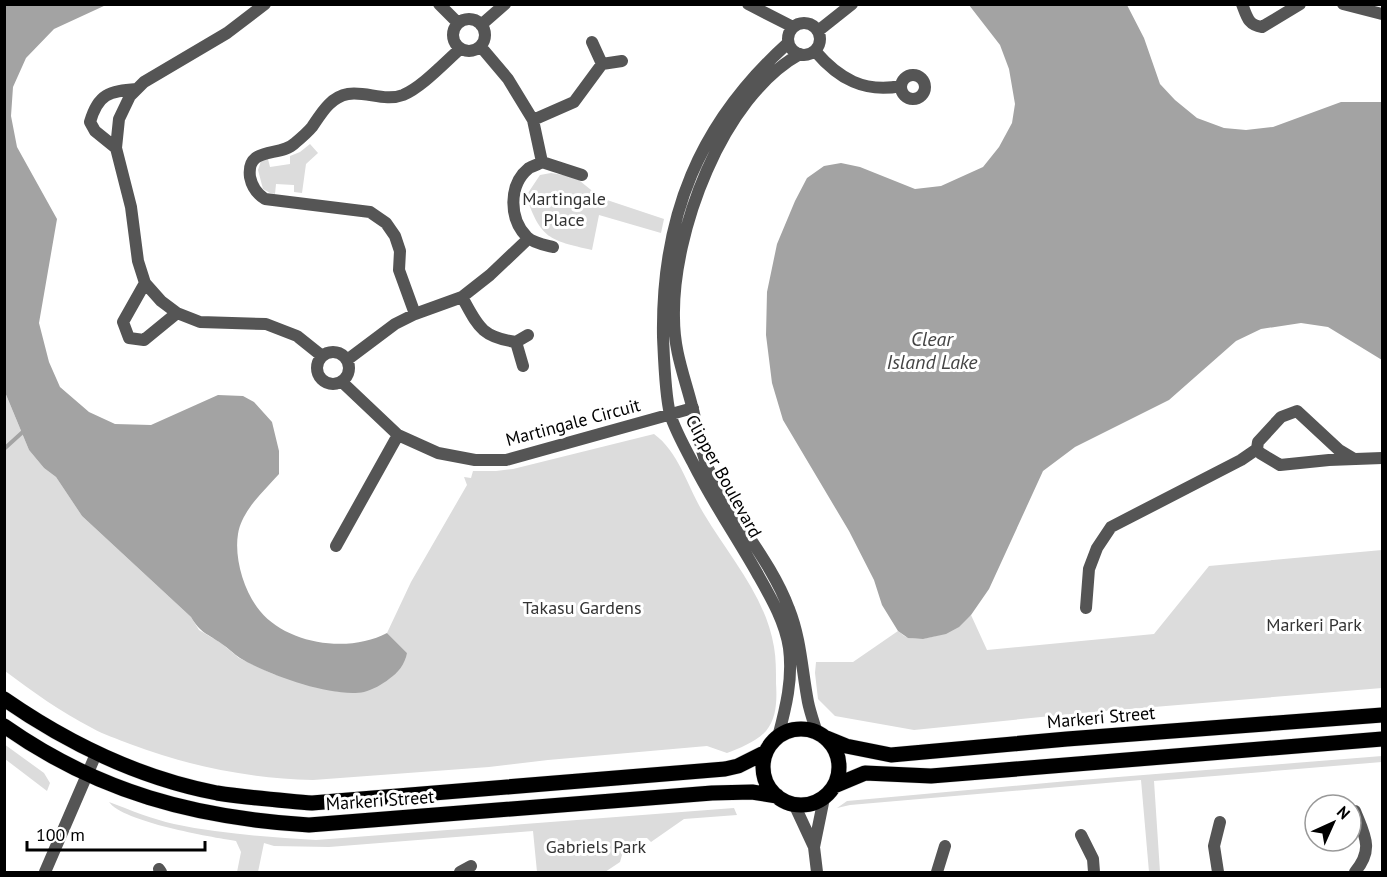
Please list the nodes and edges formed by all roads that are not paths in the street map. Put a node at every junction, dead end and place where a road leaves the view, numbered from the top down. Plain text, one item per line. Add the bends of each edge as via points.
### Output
1 (265, 4) edge
2 (439, 4) edge
3 (505, 4) edge
4 (748, 4) edge
5 (852, 4) edge
6 (1242, 4) edge
7 (1300, 4) edge
8 (1342, 4) edge
9 (1383, 14) edge
10 (459, 23) junction
11 (481, 25) junction
12 (793, 27) junction
13 (818, 31) junction
14 (592, 42) dead end
15 (788, 43) junction
16 (481, 47) junction
17 (460, 49) junction
18 (815, 51) junction
19 (800, 54) junction
20 (622, 61) dead end
21 (602, 64) junction
22 (901, 86) dead end
23 (136, 89) junction
24 (533, 120) junction
25 (116, 148) junction
26 (542, 162) junction
27 (582, 175) dead end
28 (528, 239) junction
29 (553, 248) dead end
30 (145, 283) junction
31 (462, 297) junction
32 (177, 313) junction
33 (415, 314) junction
34 (528, 335) dead end
35 (516, 342) junction
36 (322, 356) junction
37 (347, 360) junction
38 (523, 366) dead end
39 (342, 382) junction
40 (693, 408) junction
41 (670, 414) junction
42 (398, 435) junction
43 (1257, 449) junction
44 (1383, 458) edge
45 (1354, 459) junction
46 (336, 546) dead end
47 (1086, 608) dead end
48 (4, 699) edge
49 (1383, 715) edge
50 (4, 726) edge
51 (821, 735) junction
52 (778, 737) junction
53 (1383, 739) edge
54 (766, 752) junction
55 (96, 754) junction
56 (87, 774) junction
57 (834, 786) junction
58 (777, 796) junction
59 (824, 798) junction
60 (794, 804) junction
61 (1220, 822) dead end
62 (1363, 831) edge
63 (1081, 835) dead end
64 (945, 846) dead end
65 (814, 847) junction
66 (45, 873) edge
67 (816, 873) edge
68 (937, 873) edge
69 (1094, 873) edge
70 (1218, 873) edge
71 (1355, 873) edge

1 - 23 street via 227,33
2 - 10 street
3 - 11 street
4 - 12 street
5 - 13 street
6 - 7 street via 1249,22 1262,27
8 - 9 street
10 - 11 street via 473,20
10 - 17 street via 453,36
11 - 16 street via 485,33
12 - 13 street via 806,23
12 - 15 street
13 - 18 street via 820,43
14 - 21 street
15 - 19 street
15 - 41 street, Clipper Boulevard via 749,81 717,125 676,216 663,302
16 - 17 street via 471,51
16 - 24 street via 508,79
17 - 33 street via 403,94 390,98 348,94 335,99 292,147 257,157 250,167 256,193 265,199 370,212 386,223 400,251 399,270
18 - 19 street
18 - 22 street via 851,81 875,88
19 - 40 street, Clipper Boulevard via 770,76 741,112 712,159 688,218 677,278 674,324 679,366
20 - 21 street
21 - 24 street via 574,102
23 - 25 street via 119,119
23 - 25 street via 116,90 100,99 93,110 90,122 95,131
24 - 26 street
25 - 30 street
26 - 27 street
26 - 28 street via 529,168 514,194 515,219
28 - 29 street
28 - 31 street
30 - 32 street
30 - 32 street via 123,322 129,338 144,340
31 - 33 street
31 - 35 street via 489,336
32 - 36 street via 200,322 266,324 297,336
33 - 37 street
34 - 35 street
35 - 38 street
36 - 37 street via 335,352
36 - 39 street via 317,367 320,378 328,384
37 - 39 street via 349,373
39 - 42 street, Martingale Circuit
40 - 41 street, Martingale Circuit
40 - 51 street, Clipper Boulevard via 708,468 790,610 802,656 808,703
41 - 42 street, Martingale Circuit via 506,460 475,460 438,453
41 - 52 street, Clipper Boulevard via 700,477 771,596 785,630 790,682
42 - 46 street
43 - 45 street via 1280,465
43 - 45 street via 1258,442 1281,417 1296,411
43 - 47 street via 1111,527 1089,569
44 - 45 street
48 - 55 main road, Markeri Street
49 - 51 main road, Markeri Street via 891,755 846,746
50 - 56 main road, Markeri Street
51 - 52 main road via 797,729
51 - 57 main road via 837,754 839,765
52 - 54 main road
53 - 57 main road via 931,776 865,773
54 - 55 main road, Markeri Street via 725,769 312,802 216,792
54 - 58 main road via 764,776
55 - 56 street
56 - 58 main road, Markeri Street via 187,809 309,825 712,794 752,792
56 - 66 street
57 - 59 main road
58 - 60 main road
59 - 60 main road via 810,804
59 - 65 street
60 - 65 street
61 - 70 street via 1214,846
62 - 71 street via 1367,850
63 - 69 street via 1093,859
64 - 68 street
65 - 67 street

